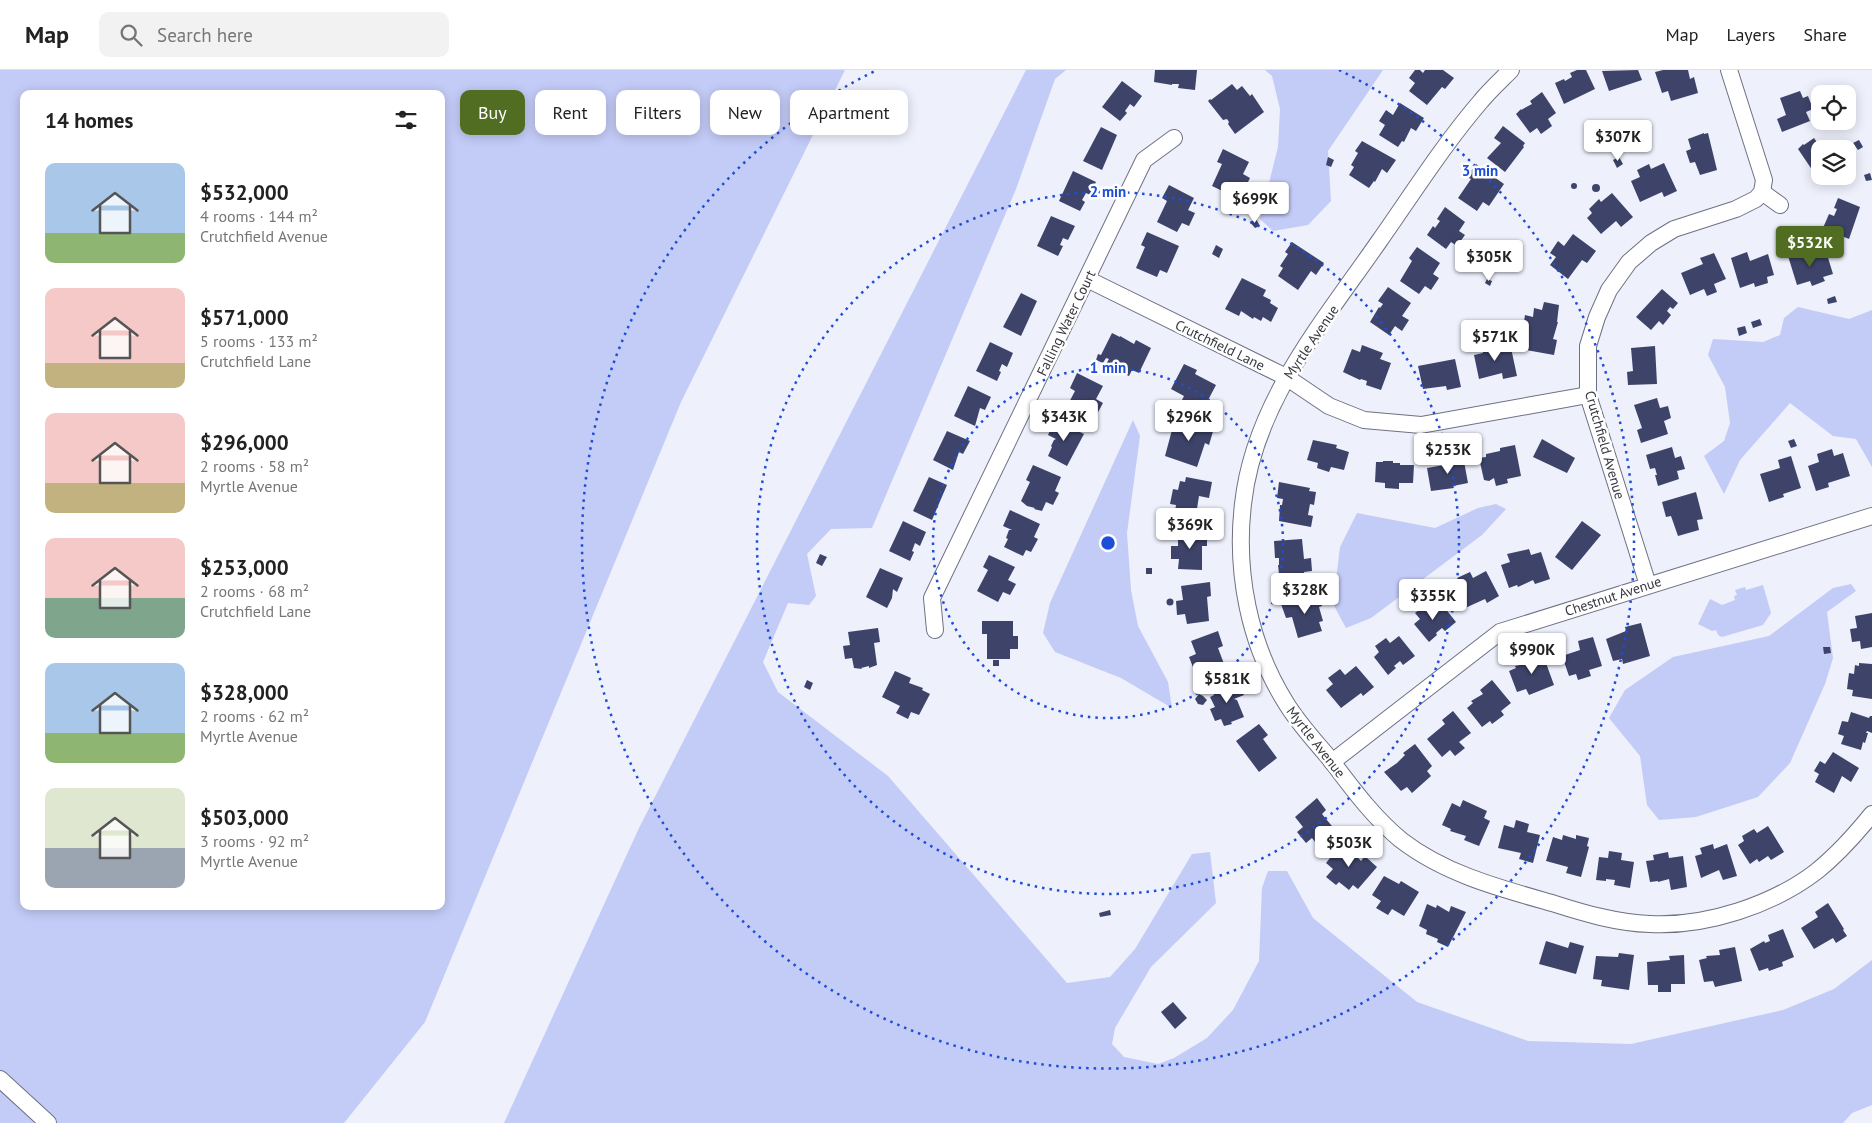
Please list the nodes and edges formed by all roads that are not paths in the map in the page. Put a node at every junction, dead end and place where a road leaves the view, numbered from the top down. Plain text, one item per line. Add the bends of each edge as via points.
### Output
1 (1511, 70) edge
2 (1729, 70) edge
3 (1174, 138) dead end
4 (1762, 192) junction
5 (1780, 205) dead end
6 (1087, 279) junction
7 (1286, 377) junction
8 (1588, 395) junction
9 (1872, 516) edge
10 (1648, 585) junction
11 (935, 630) dead end
12 (1332, 762) junction
13 (1872, 814) edge
14 (0, 1079) edge
15 (48, 1123) edge

1 - 7 street, Myrtle Avenue via 1451,138
2 - 4 street via 1764,180
3 - 6 street, Falling Water Court via 1144,160
4 - 5 street
4 - 8 street, Crutchfield Avenue via 1756,199 1736,209 1674,229 1629,262 1609,290 1597,316 1588,346
6 - 7 street, Crutchfield Lane
6 - 11 street, Falling Water Court via 932,598
7 - 8 street, Crutchfield Lane via 1329,406 1364,420 1399,424 1421,425
7 - 12 street, Myrtle Avenue via 1249,464 1242,504 1240,546 1243,587 1255,637 1272,677 1287,705
8 - 10 street, Crutchfield Avenue
9 - 10 street, Chestnut Avenue
10 - 12 street, Chestnut Avenue via 1500,632
12 - 13 street, Myrtle Avenue via 1365,805 1401,840 1436,862 1479,882 1596,916 1650,924 1695,922 1738,912 1780,894 1816,872 1850,842
14 - 15 street

